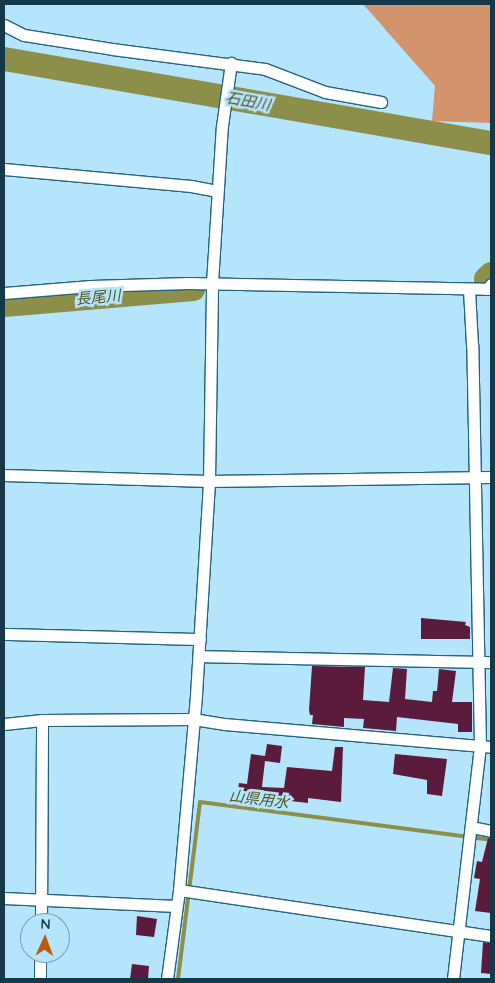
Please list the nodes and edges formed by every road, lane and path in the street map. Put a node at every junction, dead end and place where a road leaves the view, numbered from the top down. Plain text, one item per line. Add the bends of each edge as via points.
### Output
1 (4, 26) edge
2 (230, 63) junction
3 (381, 102) dead end
4 (4, 169) edge
5 (217, 191) junction
6 (212, 283) junction
7 (491, 284) edge
8 (469, 289) junction
9 (4, 293) edge
10 (4, 475) edge
11 (491, 477) edge
12 (474, 478) junction
13 (208, 481) junction
14 (4, 634) edge
15 (200, 639) junction
16 (198, 656) junction
17 (478, 660) junction
18 (491, 662) edge
19 (194, 719) junction
20 (42, 720) junction
21 (4, 724) edge
22 (486, 746) edge
23 (491, 831) edge
24 (471, 833) junction
25 (179, 890) junction
26 (4, 898) edge
27 (41, 899) junction
28 (176, 906) junction
29 (40, 913) edge
30 (460, 932) junction
31 (491, 936) edge
32 (40, 963) edge
33 (40, 979) edge
34 (167, 979) edge
35 (453, 979) edge

1 - 2 street via 24,35
2 - 3 street via 264,69 326,92
2 - 5 street
4 - 5 street
5 - 6 street
6 - 8 street
6 - 9 street via 91,286
6 - 13 street
7 - 8 street via 487,290
8 - 12 street
10 - 13 street
11 - 12 street
12 - 13 street
12 - 17 street
13 - 15 street
14 - 15 street
15 - 16 street
16 - 17 street
16 - 19 street
17 - 18 street
17 - 22 street
19 - 20 street
19 - 22 street
19 - 25 street
20 - 21 street
20 - 27 street
22 - 24 street
23 - 24 street
24 - 30 street
25 - 28 street
25 - 30 street
26 - 27 street
27 - 28 street
27 - 29 street
28 - 34 street
30 - 31 street
30 - 35 street
32 - 33 street

